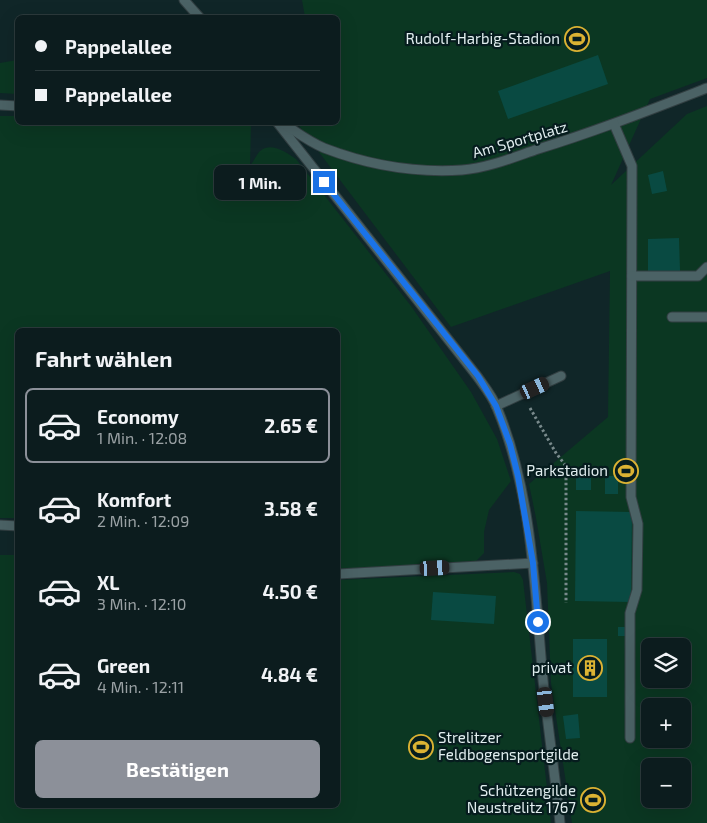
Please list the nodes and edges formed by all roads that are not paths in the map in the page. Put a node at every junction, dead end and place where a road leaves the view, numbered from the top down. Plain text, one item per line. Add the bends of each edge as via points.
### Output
1 (184, 0) edge
2 (197, 15) edge
3 (707, 88) edge
4 (0, 105) edge
5 (15, 106) edge
6 (614, 124) junction
7 (279, 125) edge
8 (286, 125) edge
9 (707, 267) edge
10 (632, 276) junction
11 (672, 317) dead end
12 (707, 317) edge
13 (561, 376) dead end
14 (496, 406) junction
15 (0, 526) edge
16 (15, 526) edge
17 (533, 563) junction
18 (340, 574) edge
19 (630, 738) dead end
20 (562, 822) edge

1 - 2 lane
3 - 6 lane, Am Sportplatz
4 - 5 lane
6 - 8 lane, Am Sportplatz via 491,164 464,170 433,171 360,160 322,147
6 - 10 lane via 632,166
7 - 14 lane via 478,376
9 - 10 lane via 698,276
10 - 19 lane via 631,497 638,524 637,590 630,613
11 - 12 lane
13 - 14 lane
14 - 17 lane via 518,476
15 - 16 lane
17 - 18 lane
17 - 20 lane via 543,682

